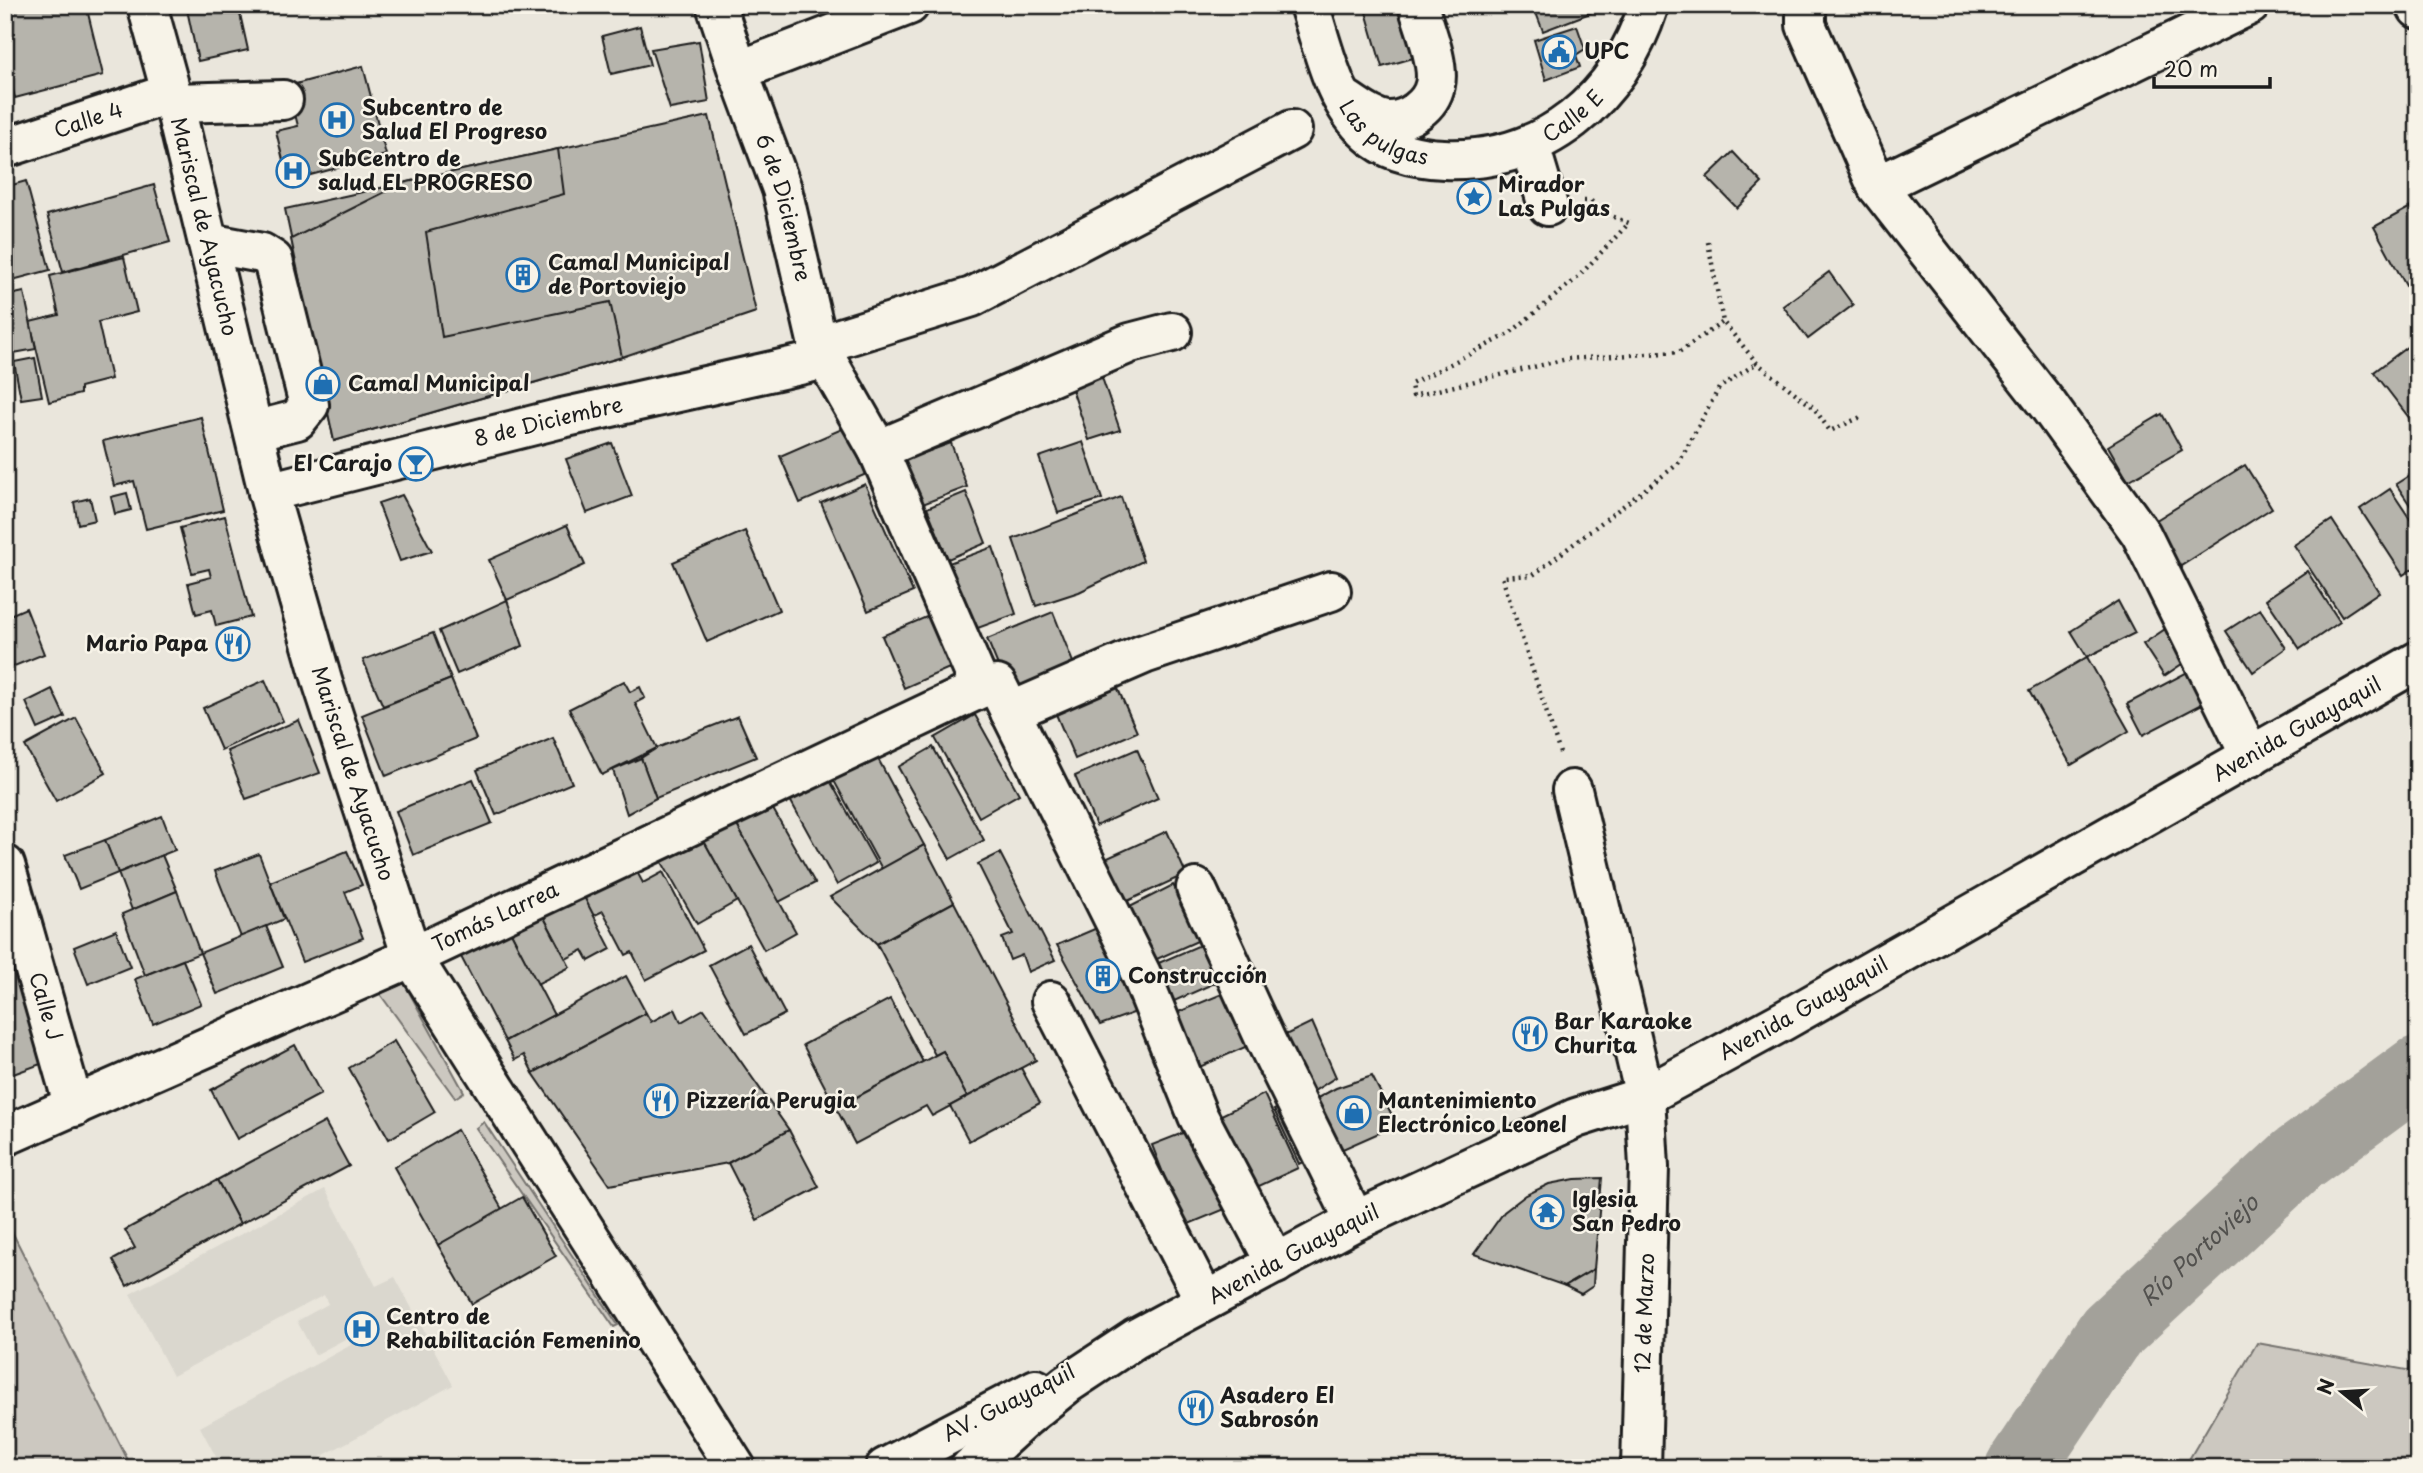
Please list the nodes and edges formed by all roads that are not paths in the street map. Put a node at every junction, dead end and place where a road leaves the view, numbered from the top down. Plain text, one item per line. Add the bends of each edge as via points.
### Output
1 (147, 5) edge
2 (716, 5) edge
3 (909, 5) edge
4 (1309, 5) edge
5 (1418, 5) edge
6 (1649, 5) edge
7 (1806, 5) edge
8 (2250, 5) edge
9 (738, 71) junction
10 (1339, 95) junction
11 (172, 98) junction
12 (283, 100) dead end
13 (1292, 130) dead end
14 (1530, 146) junction
15 (5, 148) edge
16 (1877, 186) junction
17 (1548, 206) dead end
18 (208, 243) junction
19 (1172, 332) dead end
20 (818, 345) junction
21 (254, 431) junction
22 (878, 450) junction
23 (268, 492) junction
24 (1331, 591) dead end
25 (2418, 661) edge
26 (981, 688) junction
27 (1010, 712) junction
28 (2252, 757) junction
29 (1572, 790) road end
30 (5, 865) edge
31 (1196, 888) dead end
32 (412, 957) junction
33 (1051, 1001) dead end
34 (1645, 1096) junction
35 (74, 1107) junction
36 (5, 1136) edge
37 (1355, 1221) junction
38 (1276, 1264) junction
39 (1205, 1301) junction
40 (1135, 1339) junction
41 (736, 1468) edge
42 (884, 1468) edge
43 (971, 1468) edge
44 (1641, 1468) edge

1 - 11 street, Mariscal de Ayacucho
2 - 9 street
3 - 9 street
4 - 10 street, Las pulgas
5 - 10 street via 1435,68 1429,100 1412,115 1388,121 1367,114
6 - 14 street, Calle E via 1628,57 1587,109
7 - 16 street via 1806,25
8 - 16 street
9 - 20 street, 6 de Diciembre via 782,189
10 - 14 street, Las pulgas via 1372,137 1425,159 1492,156
11 - 12 street, Calle 4
11 - 15 street, Calle 4
11 - 18 street, Mariscal de Ayacucho
13 - 20 street via 972,297
14 - 17 street
16 - 28 street via 2048,405 2141,534
18 - 21 street, Mariscal de Ayacucho
18 - 21 street via 262,253 273,260 309,405 297,420
19 - 22 street via 1130,343
20 - 22 street, 6 de Diciembre
20 - 23 street, 8 de Diciembre via 813,362 562,418
21 - 23 street, Mariscal de Ayacucho
22 - 26 street, 6 de Diciembre
23 - 32 street, Mariscal de Ayacucho via 331,709
24 - 27 street via 1144,654
25 - 28 street, Avenida Guayaquil
26 - 27 street via 997,685
26 - 32 street, Tomás Larrea
27 - 38 street via 1141,974 1198,1116
28 - 34 street, Avenida Guayaquil
29 - 34 street, 12 de Marzo
30 - 35 street, Calle J
31 - 37 street
32 - 35 street, Tomás Larrea
32 - 41 street, Mariscal de Ayacucho
33 - 39 street
34 - 37 street, Avenida Guayaquil via 1576,1118
34 - 44 street, 12 de Marzo via 1649,1167
35 - 36 street, Tomás Larrea
37 - 38 street, Avenida Guayaquil
38 - 39 street, Avenida Guayaquil
39 - 40 street, Avenida Guayaquil
40 - 42 street, AV. Guayaquil
40 - 43 street, Avenida Guayaquil via 1026,1417

